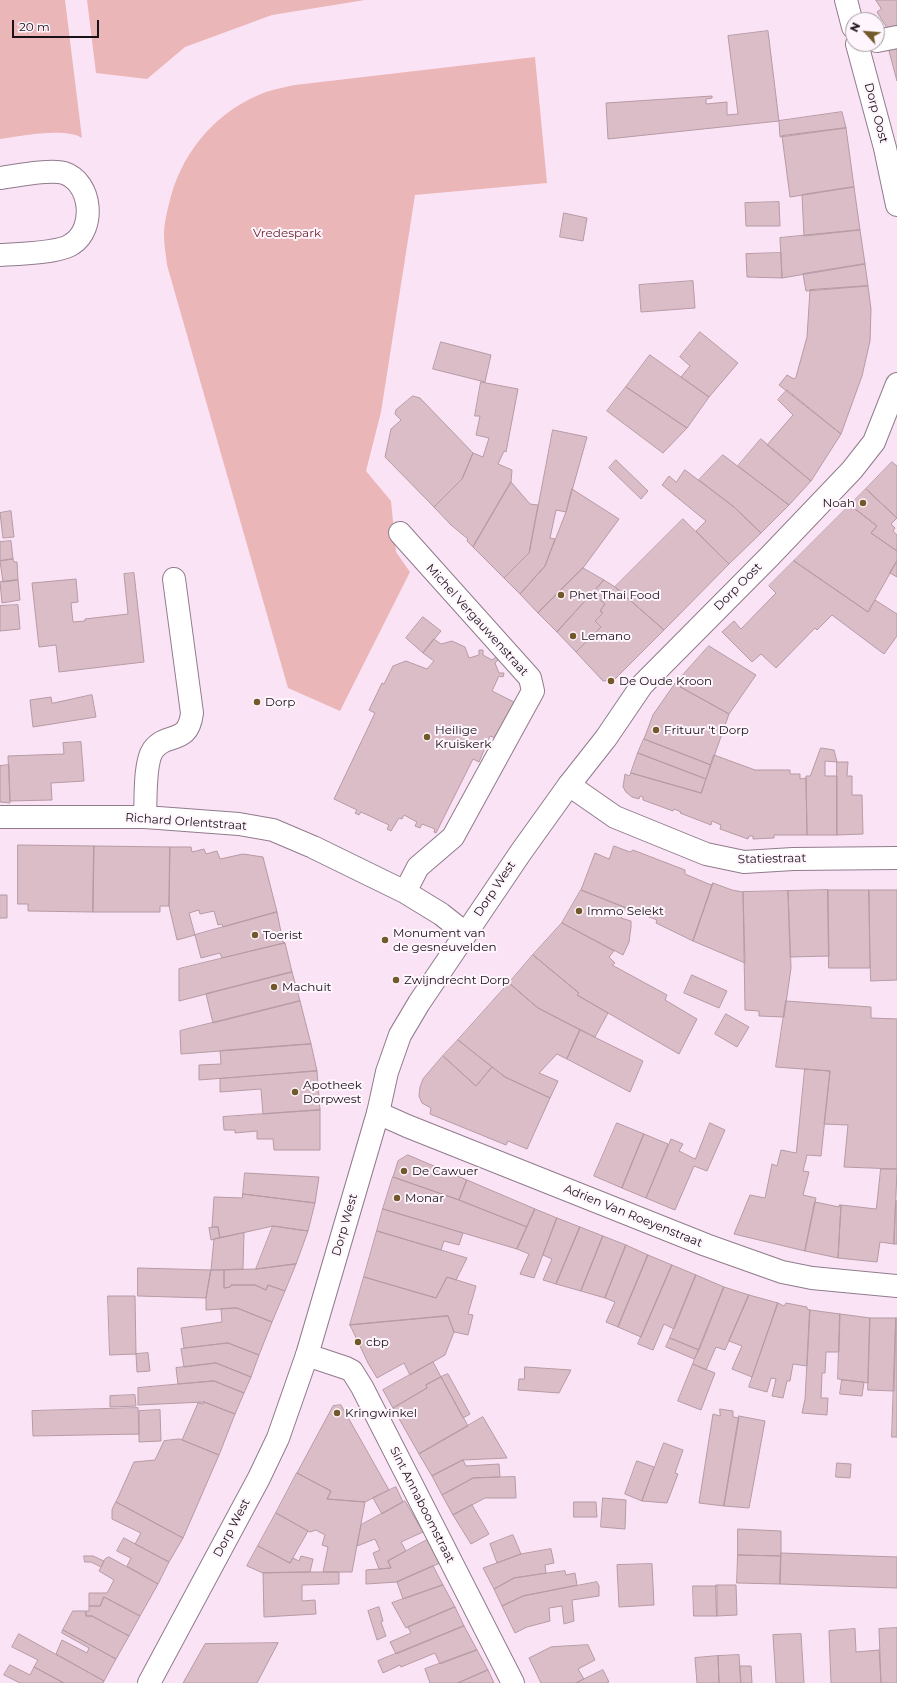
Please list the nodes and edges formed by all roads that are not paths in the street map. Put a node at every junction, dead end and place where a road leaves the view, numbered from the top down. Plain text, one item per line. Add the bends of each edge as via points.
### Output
1 (846, 0) edge
2 (851, 12) edge
3 (897, 37) edge
4 (885, 38) edge
5 (865, 52) edge
6 (0, 178) edge
7 (897, 205) edge
8 (0, 255) edge
9 (897, 384) edge
10 (400, 533) dead end
11 (174, 579) dead end
12 (569, 785) junction
13 (0, 817) edge
14 (145, 817) junction
15 (897, 858) edge
16 (405, 892) junction
17 (465, 933) junction
18 (378, 1113) junction
19 (897, 1286) edge
20 (307, 1355) junction
21 (149, 1683) edge
22 (513, 1683) edge

1 - 2 street, Dorp Oost
3 - 4 street
5 - 7 street, Dorp Oost
6 - 8 street via 64,173 76,181 84,192 88,207 87,222 82,235 72,245 61,249
9 - 12 street, Dorp Oost via 874,442 852,470 642,686
10 - 16 street, Michel Vergauwenstraat via 530,678 533,691 453,837 418,867
11 - 14 street via 192,713 191,724 185,733 153,750 148,762
12 - 15 street, Statiestraat via 615,817 706,854 744,862
12 - 17 street, Dorp West
13 - 14 street, Richard Orlentstraat
14 - 16 street, Richard Orlentstraat via 239,824 273,830
16 - 17 street, Richard Orlentstraat via 441,914
17 - 18 street, Dorp West via 400,1035 387,1072
18 - 19 street, Adrien Van Roeyenstraat via 706,1245 782,1272 812,1278
18 - 20 street, Dorp West
20 - 21 street, Dorp West via 278,1438
20 - 22 street, Sint Annaboomstraat via 352,1371

